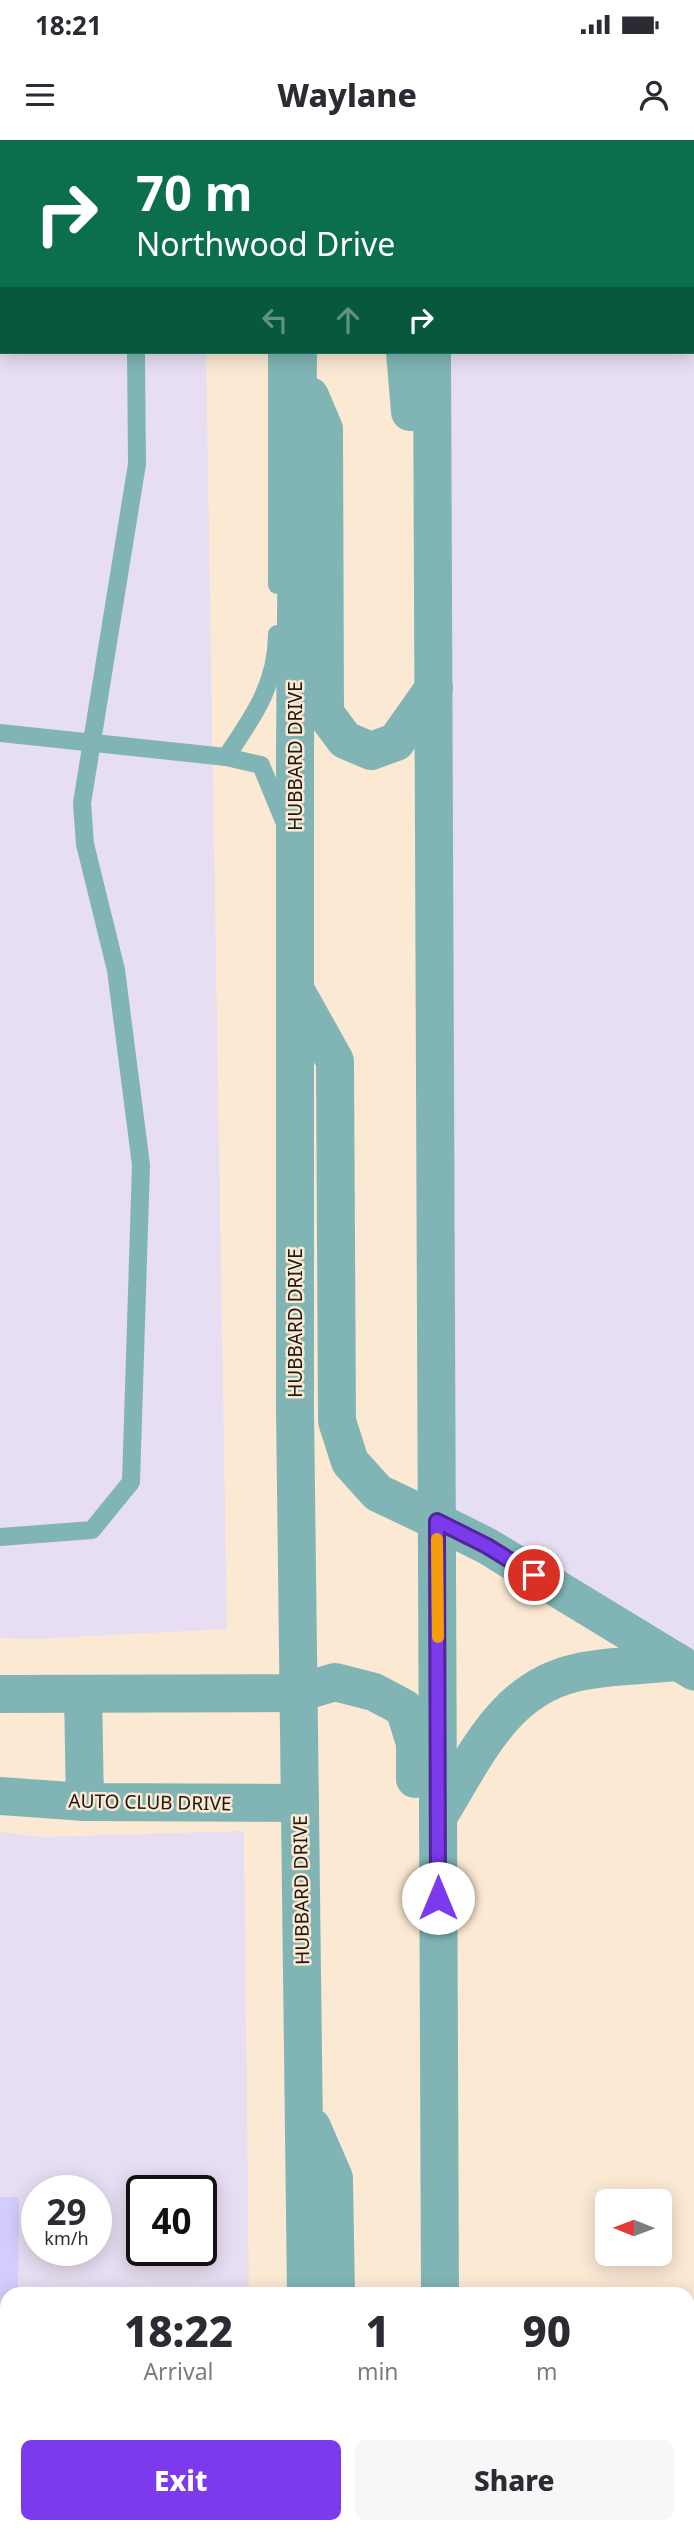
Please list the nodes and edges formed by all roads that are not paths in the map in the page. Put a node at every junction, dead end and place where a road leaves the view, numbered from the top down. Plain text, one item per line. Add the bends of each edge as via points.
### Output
1 (136, 354) edge
2 (405, 354) edge
3 (432, 354) edge
4 (291, 357) edge
5 (432, 473) junction
6 (434, 688) junction
7 (0, 733) edge
8 (93, 742) junction
9 (226, 757) junction
10 (295, 847) junction
11 (295, 989) junction
12 (437, 1521) junction
13 (0, 1537) edge
14 (686, 1667) edge
15 (298, 1693) junction
16 (0, 1694) edge
17 (83, 1694) junction
18 (0, 1796) edge
19 (85, 1802) junction
20 (300, 1803) junction
21 (438, 1817) junction
22 (305, 2113) junction
23 (440, 2206) junction
24 (306, 2287) edge
25 (336, 2287) edge
26 (440, 2287) edge

1 - 8 lane via 137,464
2 - 5 street via 410,415
3 - 5 street
4 - 6 street via 324,429 326,713 345,740 371,751 396,742
4 - 9 lane via 277,656 260,708
4 - 10 street, HUBBARD DRIVE
5 - 6 street
6 - 12 street
7 - 8 lane
8 - 9 lane
8 - 13 lane via 82,803 85,844 116,970 141,1165 131,1482 93,1530
9 - 10 lane via 261,765
10 - 11 street, HUBBARD DRIVE
11 - 12 street via 335,1061 337,1421 350,1462 378,1493
11 - 15 street, HUBBARD DRIVE
12 - 14 street via 487,1546
12 - 21 street
14 - 21 street via 577,1672 533,1689 498,1721
15 - 17 street
15 - 20 street, HUBBARD DRIVE
15 - 23 street via 335,1682 374,1692 404,1708 415,1743 416,2119
16 - 17 street
17 - 19 street
18 - 19 street, AUTO CLUB DRIVE
19 - 20 street, AUTO CLUB DRIVE
20 - 22 street, HUBBARD DRIVE
21 - 23 street
22 - 24 street, HUBBARD DRIVE
22 - 25 street via 334,2178
23 - 26 street

